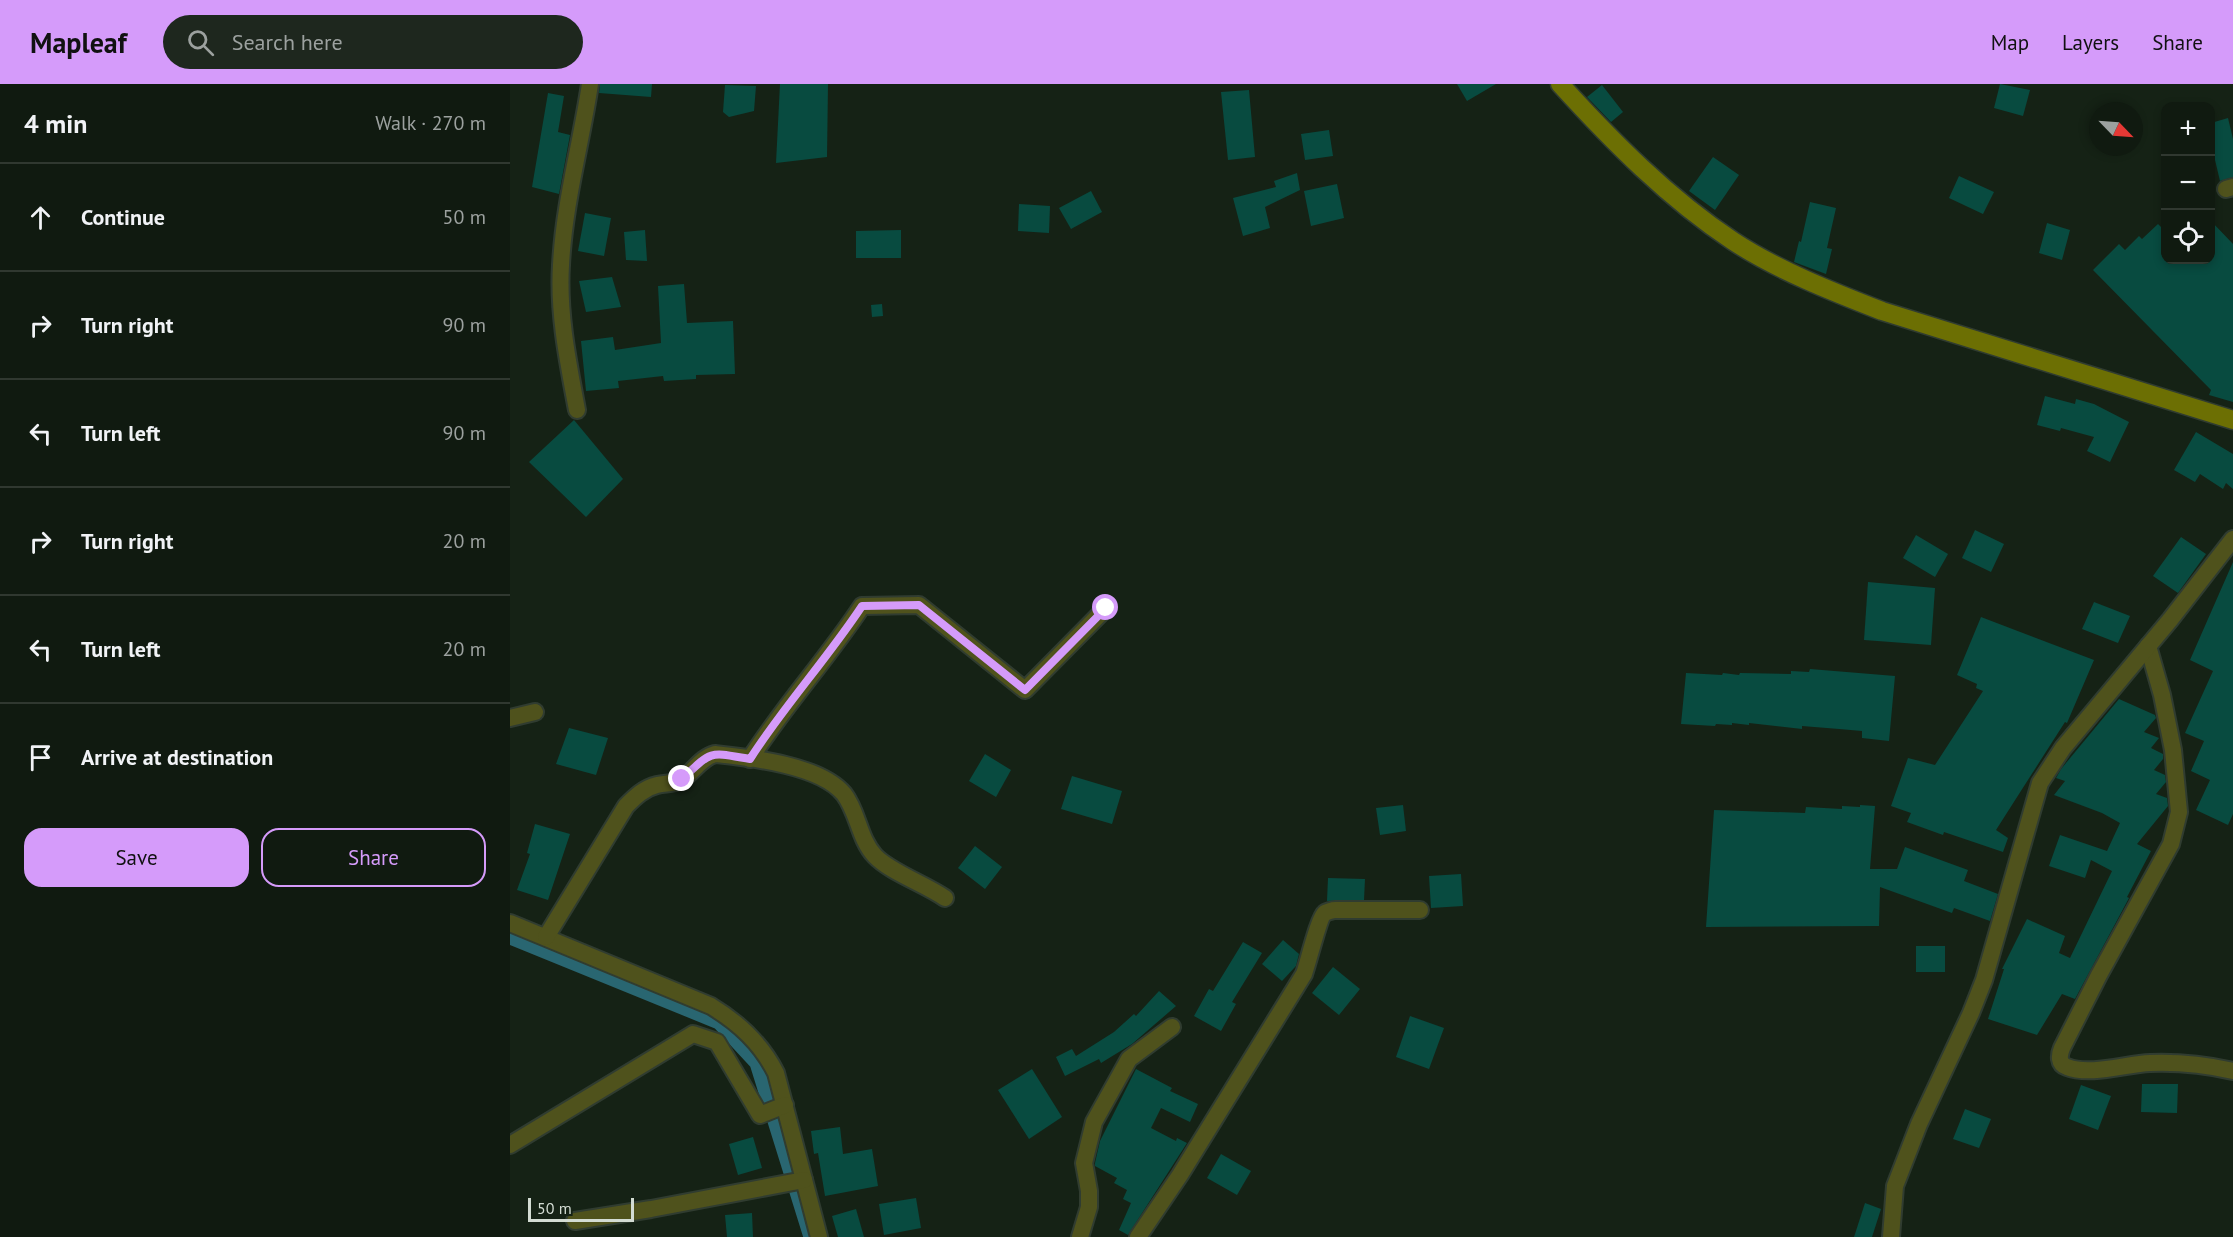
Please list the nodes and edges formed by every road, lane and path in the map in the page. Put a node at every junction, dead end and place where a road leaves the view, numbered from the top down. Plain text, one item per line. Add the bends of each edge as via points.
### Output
1 (590, 84) edge
2 (1560, 84) edge
3 (577, 410) dead end
4 (2233, 420) edge
5 (2233, 539) edge
6 (1106, 608) dead end
7 (2148, 646) junction
8 (535, 712) dead end
9 (510, 718) edge
10 (750, 759) junction
11 (945, 898) dead end
12 (1420, 910) dead end
13 (510, 923) edge
14 (546, 937) junction
15 (1173, 1027) dead end
16 (2233, 1071) edge
17 (785, 1105) junction
18 (510, 1145) edge
19 (804, 1180) junction
20 (575, 1221) dead end
21 (819, 1237) edge
22 (1080, 1237) edge
23 (1138, 1237) edge
24 (1891, 1237) edge

1 - 3 street via 561,264 565,349
2 - 4 street via 1640,165 1699,217 1734,242 1788,271 1882,311
5 - 7 street
6 - 10 street via 1025,690 919,605 862,606
7 - 16 street via 2172,750 2177,827 2062,1048 2061,1063 2085,1069 2151,1063
7 - 24 street via 2063,748 2040,783 1984,980 1895,1186
8 - 9 street
10 - 11 street via 800,768 827,779 844,794 873,854
10 - 14 street via 706,756 682,779 640,792 626,806
12 - 23 street via 1325,912 1304,974
13 - 14 street
14 - 17 street via 731,1018 767,1054
15 - 22 street via 1129,1059 1094,1122 1084,1162 1089,1207
17 - 18 street via 760,1115 717,1042 693,1034
17 - 19 street
19 - 20 street
19 - 21 street

